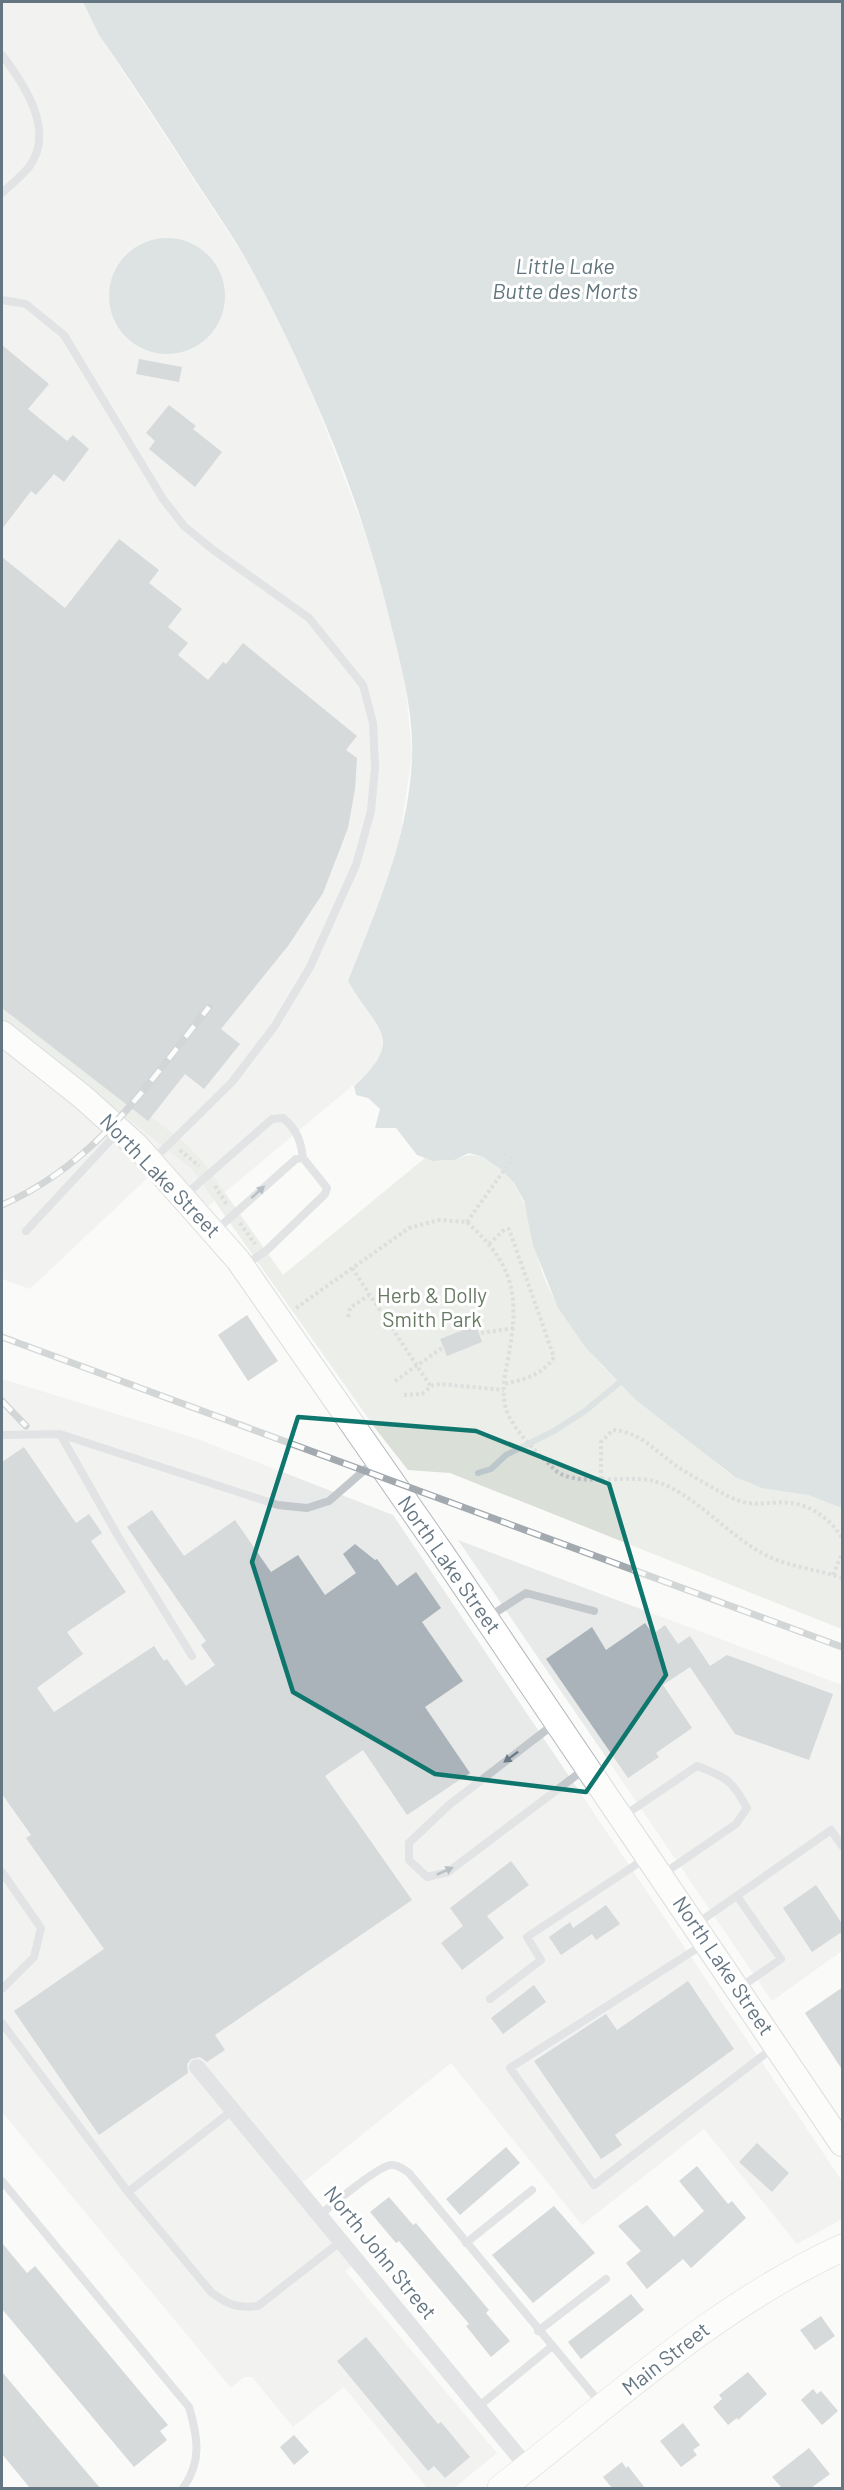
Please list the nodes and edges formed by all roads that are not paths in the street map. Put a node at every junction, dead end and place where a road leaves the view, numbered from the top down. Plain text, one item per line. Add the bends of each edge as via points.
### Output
1 (2, 55) edge
2 (2, 193) edge
3 (2, 300) edge
4 (2, 1033) edge
5 (120, 1130) junction
6 (303, 1158) junction
7 (152, 1161) junction
8 (184, 1196) junction
9 (26, 1231) dead end
10 (215, 1232) junction
11 (243, 1267) junction
12 (60, 1434) junction
13 (2, 1435) edge
14 (377, 1460) junction
15 (594, 1611) dead end
16 (486, 1619) junction
17 (192, 1656) dead end
18 (557, 1722) junction
19 (588, 1766) junction
20 (622, 1817) junction
21 (843, 1846) edge
22 (655, 1866) junction
23 (2, 1872) edge
24 (737, 1896) junction
25 (701, 1934) junction
26 (2, 1989) edge
27 (738, 1989) junction
28 (490, 1999) dead end
29 (2, 2023) edge
30 (776, 2045) junction
31 (197, 2067) dead end
32 (233, 2110) junction
33 (843, 2144) edge
34 (2, 2181) edge
35 (532, 2190) dead end
36 (128, 2192) junction
37 (320, 2215) junction
38 (340, 2242) junction
39 (466, 2243) junction
40 (843, 2248) edge
41 (606, 2279) dead end
42 (538, 2331) junction
43 (551, 2347) junction
44 (478, 2407) junction
45 (604, 2408) junction
46 (528, 2468) junction
47 (183, 2488) edge
48 (501, 2488) edge

1 - 2 lane via 28,92 40,131 30,166
3 - 7 lane via 26,304 64,336 162,499 184,526 212,549 309,618 363,685 373,723 371,811 356,865 310,967 274,1027 232,1082
4 - 5 main road, North Lake Street
5 - 7 main road, North Lake Street
5 - 9 lane
6 - 8 lane via 301,1142 292,1125 283,1118 272,1119
10 -> 6 lane via 296,1159
6 - 11 lane via 327,1188 325,1194 267,1250
7 - 8 main road, North Lake Street
8 - 10 main road, North Lake Street
10 - 11 main road, North Lake Street
11 - 14 main road, North Lake Street
12 - 13 lane
12 - 14 lane via 278,1505 307,1508 329,1501
12 - 17 lane
14 - 16 main road, North Lake Street
15 - 16 lane via 526,1593
16 - 18 main road, North Lake Street
18 - 19 main road, North Lake Street
18 -> 19 lane via 449,1805 409,1843 409,1860 427,1877 448,1872
19 - 20 main road, North Lake Street
20 - 22 main road, North Lake Street
20 - 22 lane via 697,1766 725,1777 739,1794 747,1808 736,1824
21 - 24 lane via 831,1830
22 - 25 main road, North Lake Street
22 - 28 lane via 527,1937 541,1960
23 - 26 lane via 41,1928 34,1957
24 - 25 lane
24 - 27 lane via 781,1959
25 - 27 main road, North Lake Street
25 - 30 lane via 510,2068 594,2185
27 - 30 main road, North Lake Street
29 - 36 lane
30 - 33 main road, North Lake Street
31 - 32 street, North John Street
32 - 36 lane
32 - 37 street, North John Street
34 - 47 lane via 189,2407 197,2435 196,2462
35 - 39 lane
36 - 38 lane via 211,2292 228,2304 243,2308 258,2306
37 - 38 street, North John Street
37 - 39 lane via 391,2165 409,2173
38 - 44 street, North John Street
39 - 42 lane
40 - 45 main road, Main Street via 736,2306
41 - 42 lane
42 - 43 lane
43 - 44 lane
43 - 45 lane
44 - 46 street, North John Street
45 - 46 main road, Main Street
46 - 48 main road, Main Street

